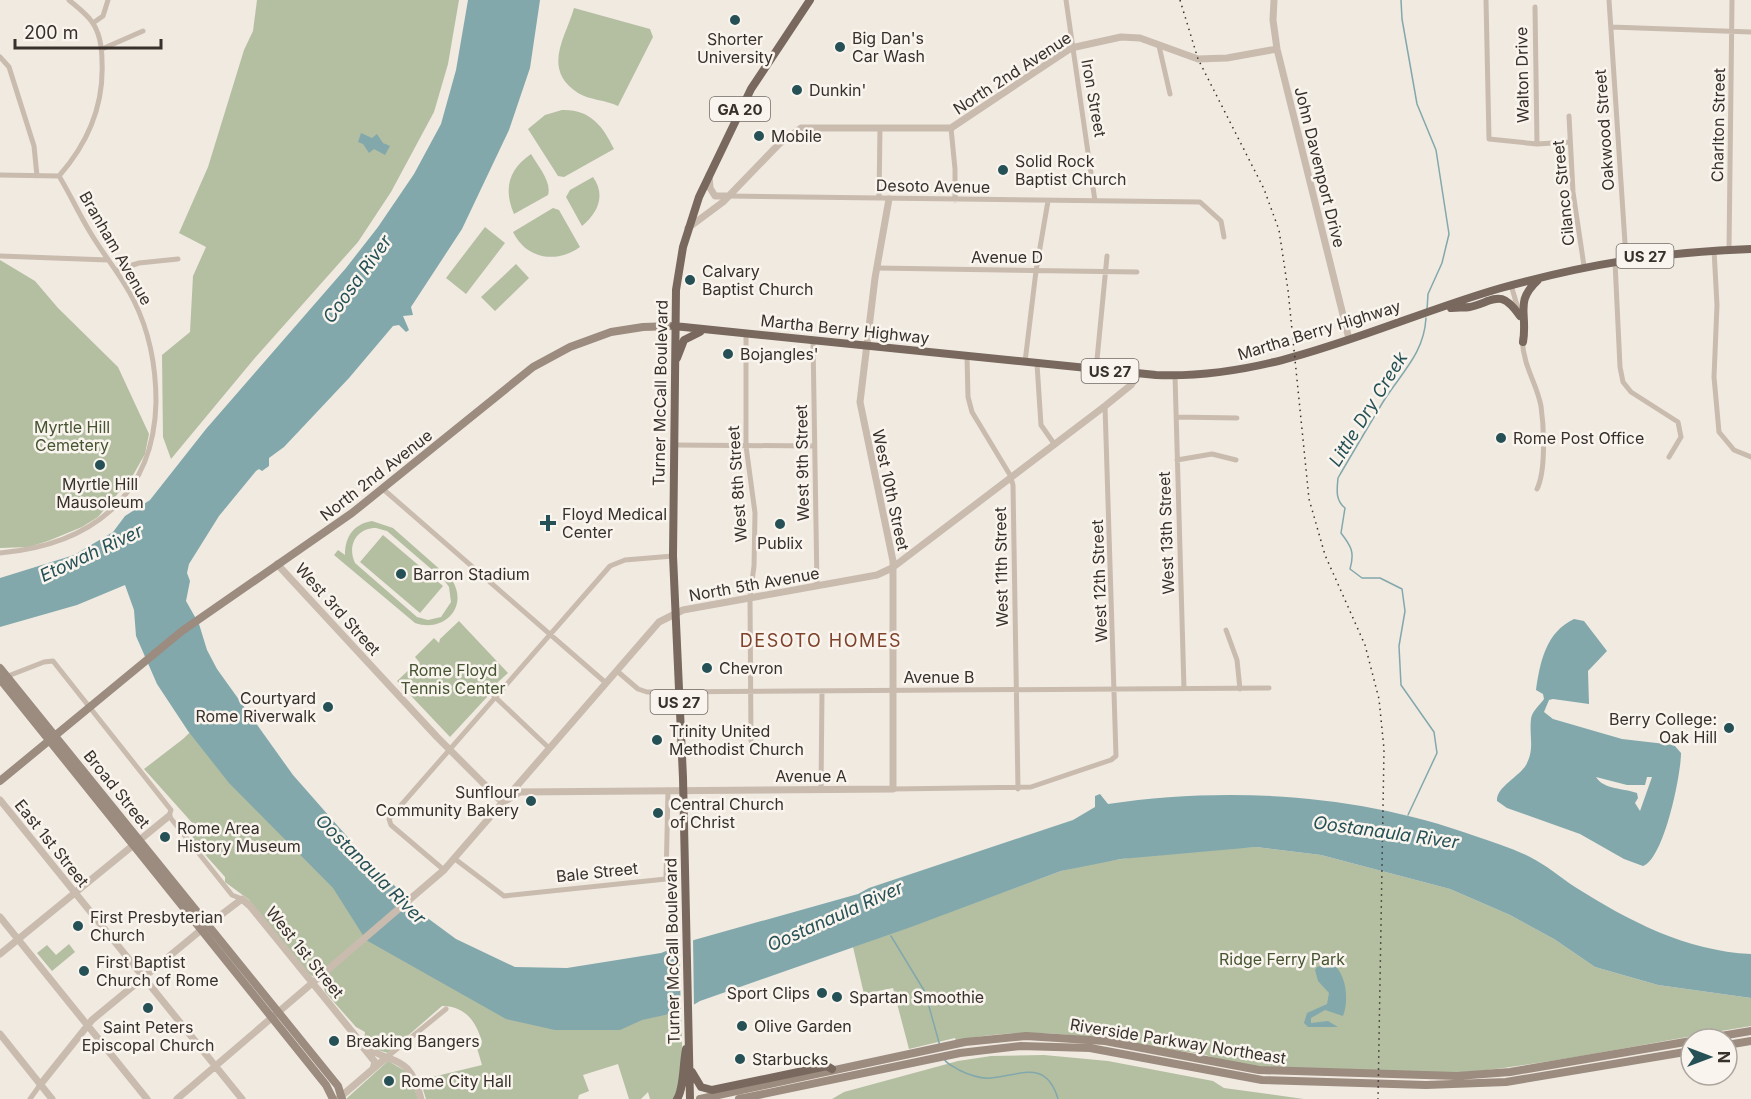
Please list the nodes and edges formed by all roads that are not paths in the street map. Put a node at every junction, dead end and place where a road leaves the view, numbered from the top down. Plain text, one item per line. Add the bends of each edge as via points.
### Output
1 (69, 0) edge
2 (108, 0) edge
3 (810, 0) edge
4 (1066, 0) edge
5 (1274, 0) edge
6 (1486, 0) edge
7 (1609, 0) edge
8 (1732, 0) edge
9 (1535, 7) dead end
10 (93, 23) junction
11 (1611, 27) junction
12 (143, 31) dead end
13 (1733, 32) junction
14 (1751, 32) edge
15 (1159, 46) junction
16 (1071, 48) junction
17 (102, 49) junction
18 (1277, 49) junction
19 (0, 57) edge
20 (1170, 94) dead end
21 (1569, 116) dead end
22 (880, 128) junction
23 (951, 128) junction
24 (1570, 142) junction
25 (1537, 144) junction
26 (0, 175) edge
27 (37, 176) junction
28 (59, 176) junction
29 (710, 176) junction
30 (728, 196) junction
31 (879, 198) junction
32 (889, 199) junction
33 (955, 200) junction
34 (1048, 201) junction
35 (1095, 201) junction
36 (688, 228) junction
37 (1224, 237) dead end
38 (1751, 249) edge
39 (1714, 250) junction
40 (1729, 250) junction
41 (0, 256) edge
42 (1107, 256) dead end
43 (1626, 258) junction
44 (178, 259) dead end
45 (108, 260) junction
46 (1615, 260) junction
47 (1584, 266) junction
48 (877, 268) junction
49 (117, 270) junction
50 (1036, 271) junction
51 (1106, 271) junction
52 (1137, 272) dead end
53 (1542, 277) junction
54 (1511, 285) junction
55 (1456, 305) junction
56 (1520, 316) junction
57 (674, 326) junction
58 (711, 330) junction
59 (746, 334) junction
60 (1349, 339) junction
61 (813, 340) junction
62 (1523, 342) junction
63 (866, 346) junction
64 (967, 356) junction
65 (1025, 362) junction
66 (1037, 364) junction
67 (674, 367) junction
68 (1096, 369) junction
69 (1138, 374) junction
70 (1175, 376) junction
71 (1105, 406) junction
72 (1176, 417) junction
73 (1237, 418) dead end
74 (674, 445) junction
75 (746, 446) junction
76 (815, 446) junction
77 (1055, 446) junction
78 (1670, 456) dead end
79 (1751, 457) edge
80 (1177, 460) junction
81 (1236, 460) dead end
82 (1012, 479) junction
83 (383, 489) junction
84 (1537, 489) dead end
85 (0, 554) edge
86 (673, 556) junction
87 (278, 564) junction
88 (892, 568) junction
89 (817, 586) junction
90 (750, 597) junction
91 (675, 614) junction
92 (1226, 630) dead end
93 (549, 634) junction
94 (0, 668) edge
95 (617, 671) junction
96 (4, 678) edge
97 (606, 683) junction
98 (1269, 688) dead end
99 (1115, 689) junction
100 (1184, 689) junction
101 (1240, 689) junction
102 (892, 690) junction
103 (1016, 690) junction
104 (822, 691) junction
105 (678, 692) junction
106 (751, 692) junction
107 (494, 696) junction
108 (90, 707) junction
109 (53, 738) junction
110 (752, 741) dead end
111 (549, 748) junction
112 (449, 749) junction
113 (1116, 756) joint
114 (0, 781) edge
115 (893, 789) junction
116 (1018, 789) junction
117 (668, 790) junction
118 (683, 790) junction
119 (821, 790) junction
120 (0, 800) edge
121 (502, 803) junction
122 (170, 813) junction
123 (136, 842) junction
124 (455, 859) junction
125 (444, 870) junction
126 (75, 893) junction
127 (242, 899) junction
128 (0, 917) edge
129 (209, 924) junction
130 (201, 930) junction
131 (18, 939) junction
132 (0, 954) edge
133 (142, 978) junction
134 (312, 983) junction
135 (446, 1009) dead end
136 (275, 1015) junction
137 (87, 1025) junction
138 (0, 1034) edge
139 (688, 1035) junction
140 (358, 1039) junction
141 (1679, 1043) edge
142 (1679, 1053) edge
143 (387, 1057) junction
144 (215, 1066) junction
145 (690, 1068) junction
146 (373, 1069) junction
147 (832, 1069) junction
148 (40, 1085) junction
149 (338, 1098) edge
150 (30, 1099) edge
151 (52, 1099) edge
152 (147, 1099) edge
153 (177, 1099) edge
154 (242, 1099) edge
155 (421, 1099) edge
156 (677, 1099) edge
157 (690, 1099) edge
158 (700, 1099) edge
159 (739, 1099) edge

1 - 10 street
2 - 10 street via 103,16
3 - 29 main road, GA 20 via 751,89
4 - 16 street, Iron Street
5 - 18 street, John Davenport Drive
6 - 25 street via 1490,140
7 - 11 street, Oakwood Street
8 - 13 street, Charlton Street
9 - 25 street, Walton Drive
10 - 17 street
11 - 13 street
11 - 43 street, Oakwood Street
12 - 17 street
13 - 14 street
13 - 40 street, Charlton Street
15 - 16 street, North 2nd Avenue via 1126,36
15 - 18 street, North 2nd Avenue via 1204,59
15 - 20 street
16 - 23 street, North 2nd Avenue
16 - 35 street, Iron Street
17 - 28 street via 100,104 83,143
18 - 60 street, John Davenport Drive
19 - 27 street via 9,67 34,146
21 - 24 street, Cilanco Street
22 - 23 street, North 2nd Avenue
22 - 30 street, North 2nd Avenue via 810,126 796,130
22 - 31 street
23 - 33 street
24 - 25 street
24 - 47 street, Cilanco Street
26 - 27 street
27 - 28 street
28 - 45 street, Branham Avenue
29 - 30 street via 715,196
29 - 36 main road, GA 20
30 - 31 street, Desoto Avenue
30 - 36 street, North 2nd Avenue
31 - 32 street, Desoto Avenue
32 - 33 street, Desoto Avenue
32 - 48 street, West 10th Street
33 - 34 street, Desoto Avenue
34 - 35 street, Desoto Avenue
34 - 50 street
35 - 37 street, Desoto Avenue via 1200,202 1221,222
36 - 57 main road, Turner McCall Boulevard / GA 20 via 676,290
38 - 40 main road, US 27
39 - 40 main road, US 27
39 - 43 main road, US 27
39 - 79 street via 1714,377 1719,432 1734,450
41 - 45 street
42 - 51 street
43 - 46 main road, US 27
44 - 49 street
45 - 49 street, Branham Avenue
46 - 47 main road, US 27
46 - 78 street via 1621,375 1631,392 1678,422 1682,437
47 - 53 main road, US 27
48 - 50 street, Avenue D
48 - 63 street, West 10th Street
49 - 85 street, Branham Avenue via 134,301 153,356 153,443 143,467 120,501 93,525 60,541
50 - 51 street, Avenue D
50 - 65 street
51 - 52 street, Avenue D
51 - 68 street
53 - 54 main road, US 27
53 - 62 main road via 1523,298
54 - 55 main road, US 27
54 - 56 street
55 - 56 main road via 1470,307 1498,298 1506,300
55 - 60 main road, Martha Berry Highway / US 27
56 - 62 street
57 - 58 main road, Martha Berry Highway / US 27
57 - 67 main road, Turner McCall Boulevard / US 27
57 - 83 main road, North 2nd Avenue via 611,332 583,341 533,367
58 - 59 main road, Martha Berry Highway / US 27
58 - 67 main road, US 27 via 686,338
59 - 61 main road, Martha Berry Highway / US 27
59 - 75 street, West 8th Street
60 - 70 main road, Martha Berry Highway / US 27 via 1264,366
61 - 63 main road, Martha Berry Highway / US 27
61 - 76 street, West 9th Street
62 - 84 street via 1526,368 1541,405 1543,478
63 - 64 main road, Martha Berry Highway / US 27
63 - 88 street, West 10th Street via 860,407
64 - 65 main road, Martha Berry Highway / US 27
64 - 82 street, West 11th Street via 970,407
65 - 66 main road, Martha Berry Highway / US 27
66 - 68 main road, Martha Berry Highway / US 27
66 - 77 street via 1041,425
67 - 74 main road, Turner McCall Boulevard / US 27
68 - 69 main road, Martha Berry Highway / US 27
69 - 70 main road, Martha Berry Highway / US 27
69 - 71 street, North 5th Avenue via 1131,385
70 - 72 street, West 13th Street
71 - 77 street, North 5th Avenue
71 - 99 street, West 12th Street
72 - 73 street
72 - 80 street, West 13th Street
74 - 75 street
74 - 86 main road, Turner McCall Boulevard / US 27
75 - 76 street
75 - 90 street, West 8th Street via 755,513
76 - 89 street, West 9th Street
77 - 82 street, North 5th Avenue
80 - 81 street via 1212,454
80 - 100 street, West 13th Street
82 - 88 street, North 5th Avenue
82 - 103 street, West 11th Street
83 - 87 main road, North 2nd Avenue
83 - 93 street
86 - 91 main road, Turner McCall Boulevard / US 27
86 - 93 street via 625,560 610,566
87 - 108 main road, North 2nd Avenue via 212,608
87 - 112 street, West 3rd Street
88 - 89 street, North 5th Avenue via 877,575
88 - 102 street, West 10th Street
89 - 90 street, North 5th Avenue
90 - 91 street, North 5th Avenue
90 - 106 street, West 8th Street
91 - 95 street, North 5th Avenue via 659,622
91 - 105 main road, Turner McCall Boulevard / US 27
92 - 101 street via 1237,660
93 - 97 street
93 - 107 street
94 - 96 main road, Broad Street
95 - 97 street, North 5th Avenue
95 - 105 street, Avenue B via 640,690
96 - 108 street, West 1st Street via 51,660
96 - 109 main road, Broad Street
97 - 111 street, North 5th Avenue
98 - 101 street, Avenue B
99 - 100 street, Avenue B
99 - 103 street, Avenue B
99 - 113 street, West 12th Street
100 - 101 street, Avenue B
102 - 103 street, Avenue B
102 - 104 street, Avenue B
102 - 115 street, West 10th Street
103 - 116 street, West 11th Street
104 - 106 street, Avenue B
104 - 119 street
105 - 106 street, Avenue B
105 - 118 main road, Turner McCall Boulevard / US 27
106 - 110 street, West 8th Street
107 - 111 street
107 - 112 street
108 - 109 main road, North 2nd Avenue
108 - 122 street, West 1st Street
109 - 114 main road, North 2nd Avenue
109 - 123 main road, Broad Street
111 - 121 street, North 5th Avenue
112 - 121 street, West 3rd Street
112 - 125 street via 388,821
113 - 116 street, Avenue A via 1047,783
115 - 116 street, Avenue A
115 - 119 street, Avenue A
117 - 118 street, Avenue A
117 - 121 street, Avenue A via 520,792
117 - 124 street, Bale Street via 666,879 504,896
118 - 119 street, Avenue A
118 - 139 main road, Turner McCall Boulevard / US 27
120 - 126 street, East 1st Street
121 - 124 street, North 5th Avenue
122 - 123 street
122 - 127 street, West 1st Street via 232,895
123 - 126 street
123 - 129 main road, Broad Street
123 - 130 main road, Broad Street
124 - 125 street, North 5th Avenue
125 - 134 street, North 5th Avenue
126 - 131 street
126 - 133 street, East 1st Street
127 - 129 street
127 - 134 street, West 1st Street
128 - 131 street
129 - 130 street
129 - 136 main road, Broad Street
130 - 133 street
130 - 136 main road, Broad Street
131 - 132 street
131 - 137 street
133 - 137 street
133 - 144 street, East 1st Street
134 - 136 street, North 5th Avenue
134 - 140 street, West 1st Street
135 - 143 street
136 - 144 street, North 5th Avenue
136 - 149 main road, Broad Street via 338,1086
137 - 148 street
137 - 152 street
138 - 148 street
139 - 145 main road, Turner McCall Boulevard / US 27
139 - 156 main road
140 - 143 street, West 1st Street via 370,1050
140 - 146 street via 375,1062
141 - 147 main road, Riverside Parkway Northeast via 1510,1072 1457,1076 1259,1070 1052,1035 957,1043
142 - 159 main road, Riverside Parkway Northeast via 1470,1085 1263,1080 1117,1053 1056,1045 1012,1046 913,1062
143 - 146 street
143 - 155 street, West 1st Street via 412,1072
144 - 153 street, North 5th Avenue
144 - 154 street, East 1st Street
145 - 147 main road via 701,1087 712,1090 826,1066
145 - 157 main road, Turner McCall Boulevard / US 27
146 - 149 street
147 - 158 main road, Riverside Parkway Northeast
148 - 150 street
148 - 151 street

